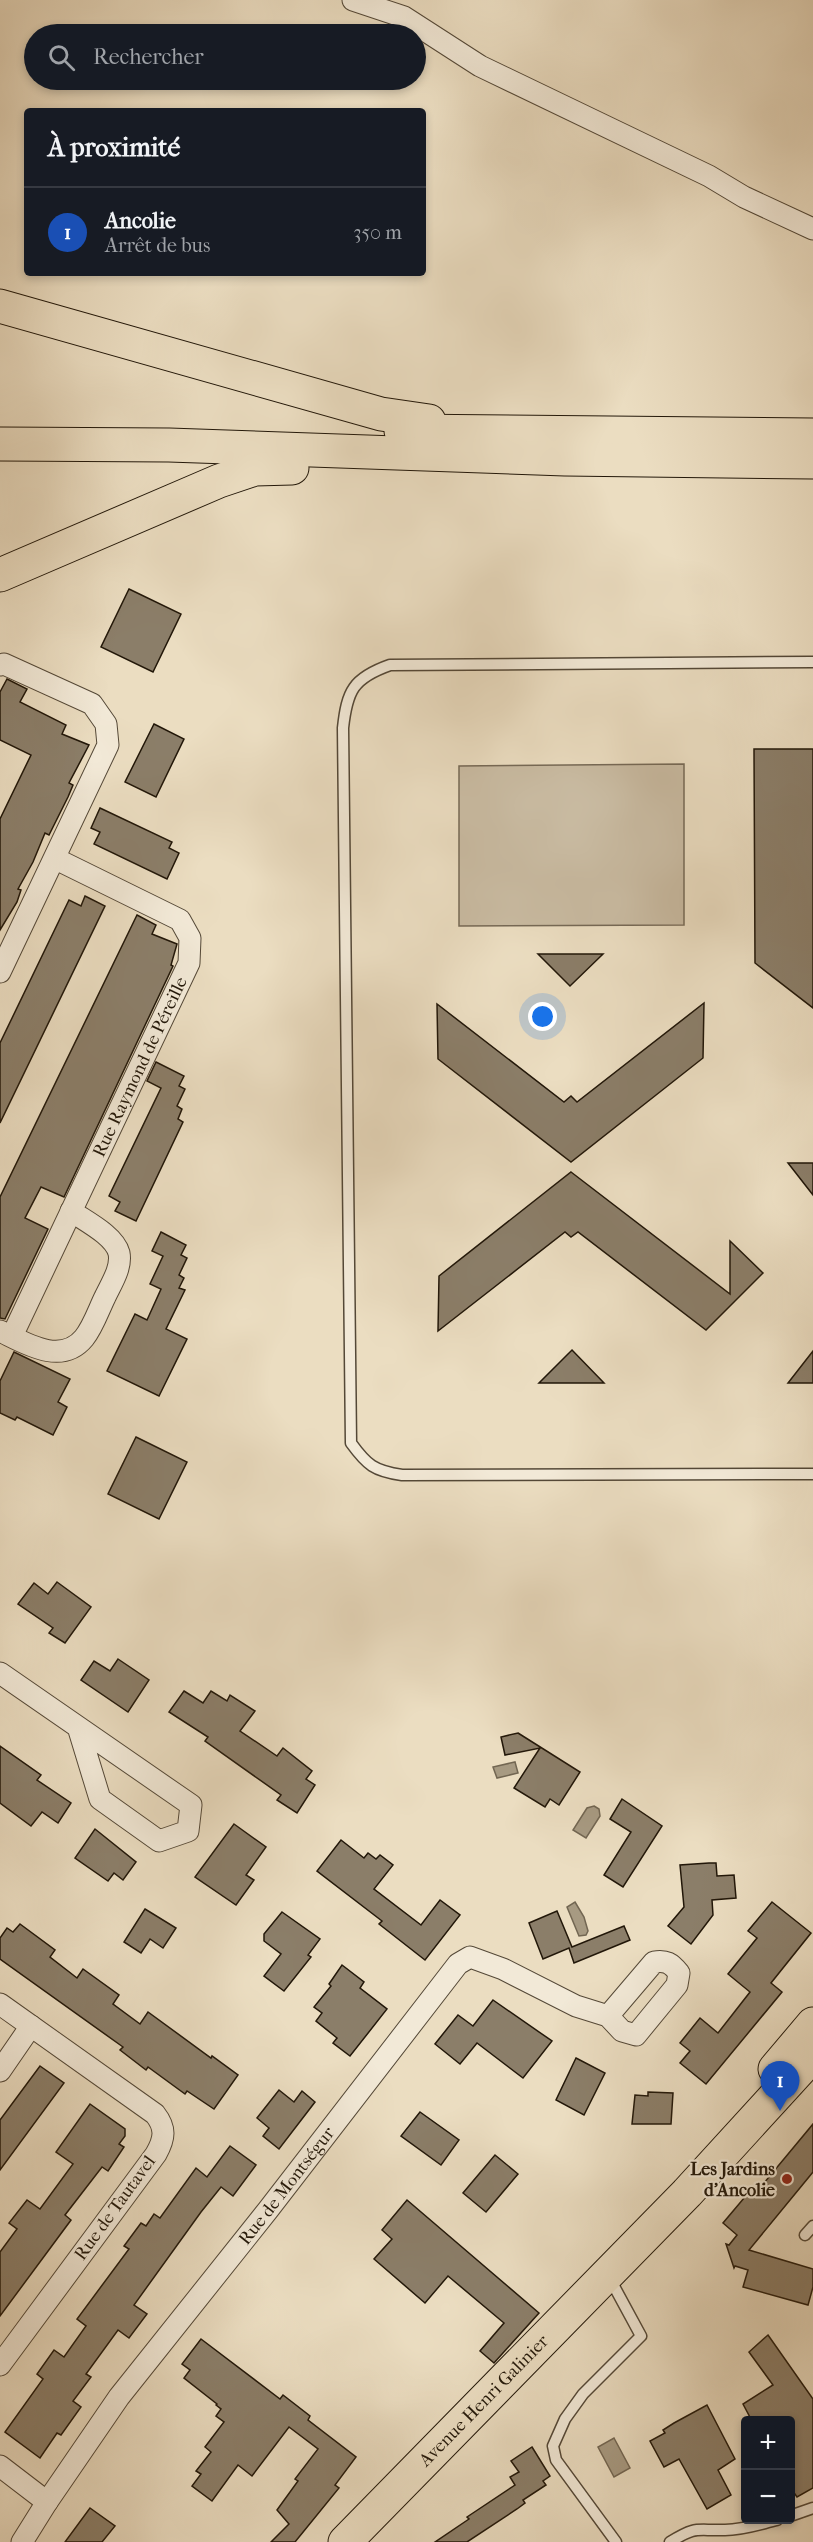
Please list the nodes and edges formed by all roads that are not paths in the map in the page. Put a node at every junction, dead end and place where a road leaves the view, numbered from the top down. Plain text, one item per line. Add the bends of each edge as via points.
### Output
1 (353, 0) edge
2 (415, 24) edge
3 (426, 31) edge
4 (813, 229) edge
5 (0, 306) edge
6 (0, 429) edge
7 (517, 432) junction
8 (813, 435) edge
9 (0, 444) edge
10 (565, 459) junction
11 (813, 462) edge
12 (0, 575) edge
13 (813, 662) edge
14 (0, 665) edge
15 (56, 858) junction
16 (0, 972) edge
17 (70, 1211) junction
18 (6, 1334) edge
19 (813, 1474) edge
20 (0, 1672) edge
21 (78, 1727) junction
22 (0, 2004) edge
23 (608, 2016) dead end
24 (813, 2024) edge
25 (32, 2026) junction
26 (803, 2058) edge
27 (0, 2071) edge
28 (813, 2226) edge
29 (805, 2235) dead end
30 (615, 2267) junction
31 (0, 2365) edge
32 (0, 2466) edge
33 (47, 2502) junction
34 (813, 2508) edge
35 (795, 2514) edge
36 (761, 2524) edge
37 (22, 2542) edge
38 (345, 2542) edge
39 (616, 2542) edge
40 (670, 2542) edge

1 - 2 street
3 - 4 street via 480,66
5 - 7 main road via 381,414
6 - 7 main road
7 - 8 main road
9 - 10 main road via 169,445
10 - 11 main road
10 - 12 main road via 255,469
13 - 19 lane via 390,665 370,672 346,700 343,728 351,1443 366,1463 381,1472 402,1475
14 - 15 street via 92,704 106,724 108,745
15 - 16 street
15 - 17 street, Rue Raymond de Péreille via 180,920 190,938 189,963
17 - 18 street, Rue Raymond de Péreille
17 - 18 street via 110,1239 119,1253 117,1272 84,1338 60,1352 42,1350
20 - 21 street
21 - 21 street via 100,1799 159,1841 188,1831 191,1805
22 - 25 street, Rue de Tautavel
23 - 33 street, Rue de Montségur via 576,2006 470,1957 458,1964 119,2397
24 - 26 main road, Avenue Henri Galinier
25 - 27 street
25 - 31 street, Rue de Tautavel via 155,2114 163,2124 164,2140
26 - 30 main road, Avenue Henri Galinier
28 - 29 lane
30 - 38 main road, Avenue Henri Galinier
30 - 39 lane via 641,2336 583,2394 565,2419 553,2446 556,2460
32 - 33 street
33 - 37 street, Rue de Montségur
34 - 35 lane
36 - 40 lane via 725,2530 699,2528

